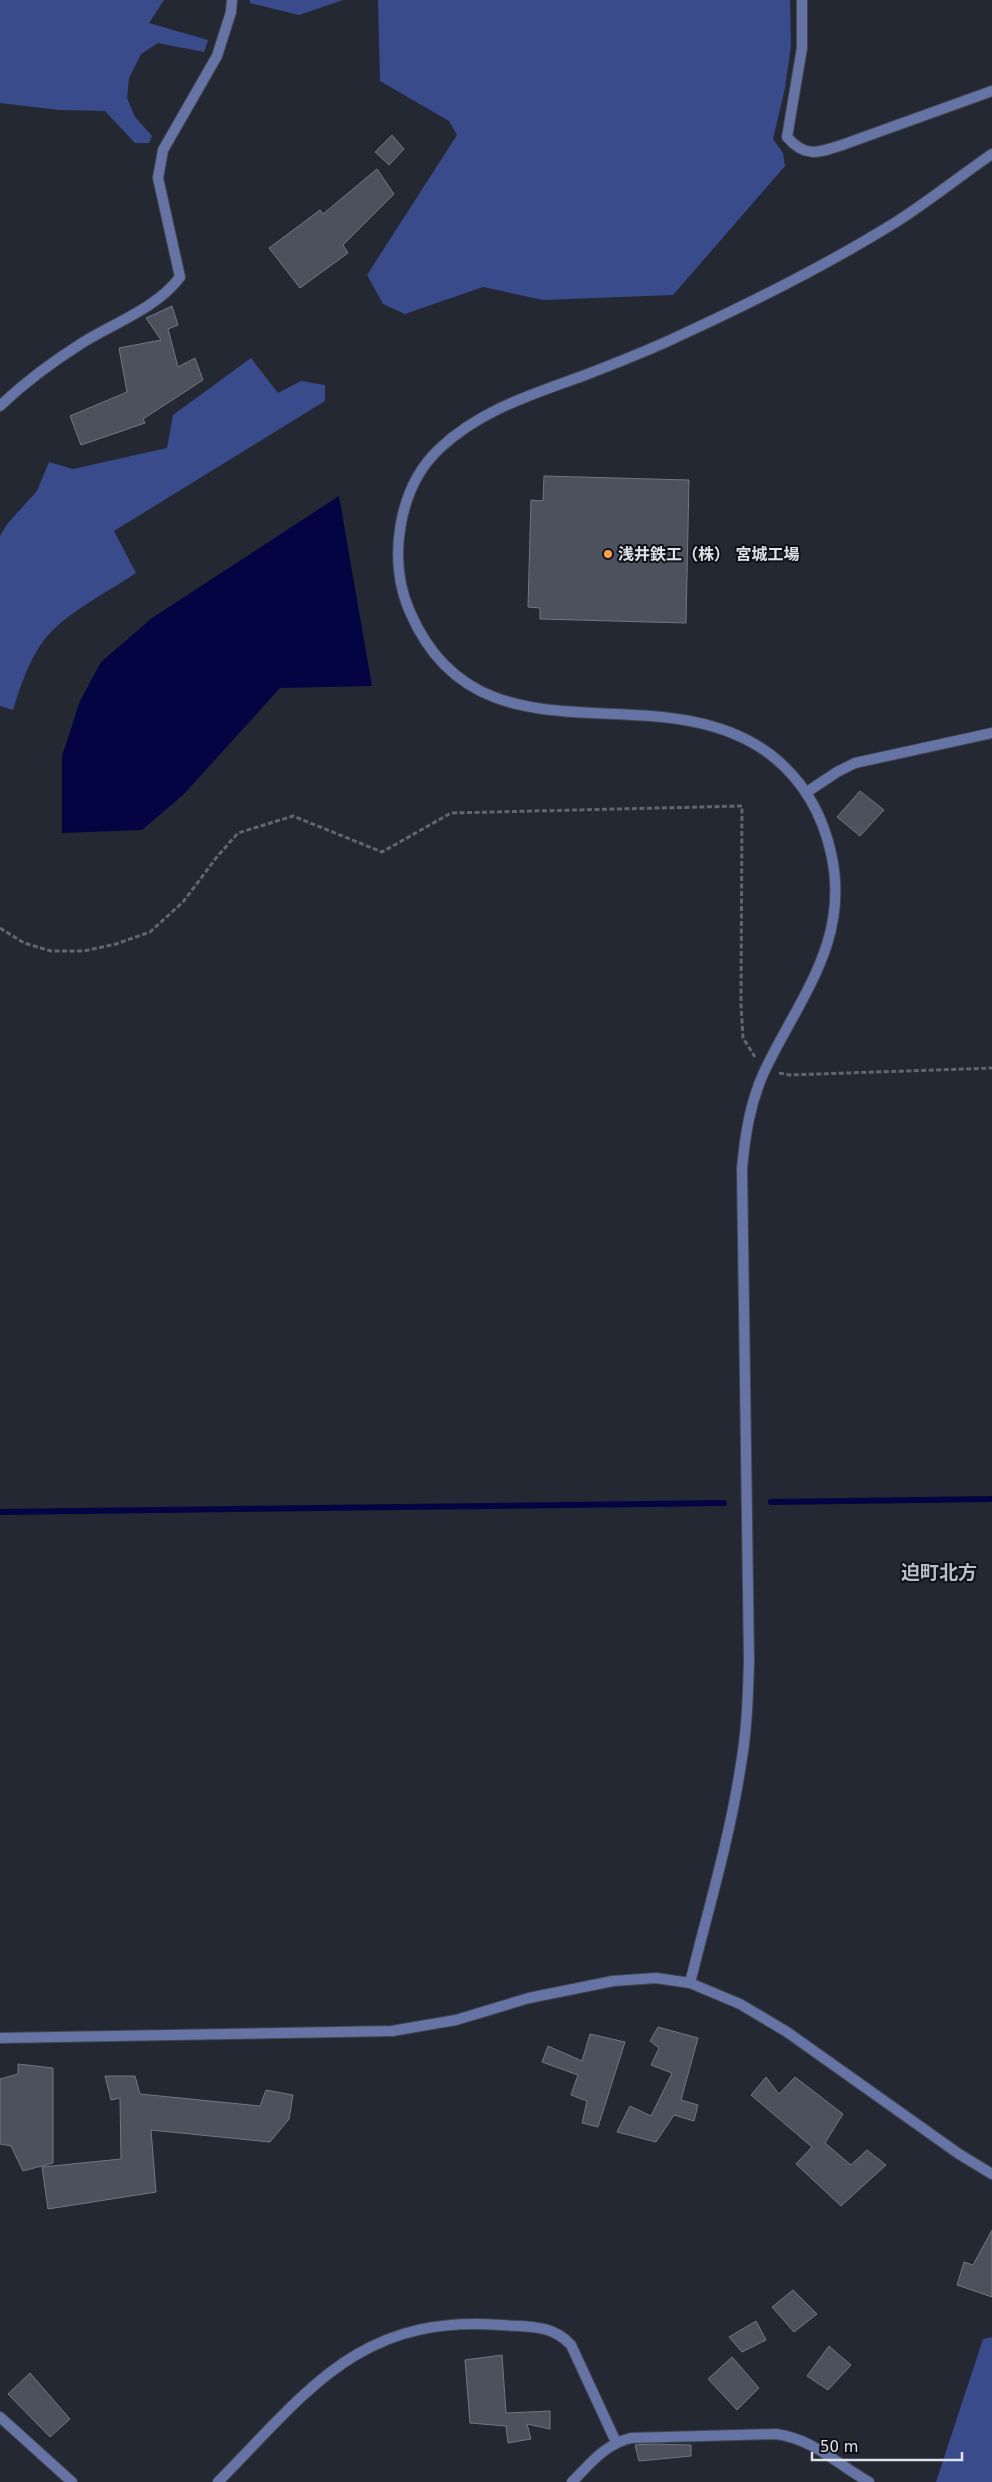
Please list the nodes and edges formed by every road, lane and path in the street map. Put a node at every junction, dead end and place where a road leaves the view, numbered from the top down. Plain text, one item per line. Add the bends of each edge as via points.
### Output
1 (232, 0) edge
2 (802, 0) edge
3 (992, 91) edge
4 (992, 154) edge
5 (0, 406) edge
6 (992, 733) edge
7 (807, 792) junction
8 (0, 928) edge
9 (992, 1068) edge
10 (764, 1071) junction
11 (690, 1983) junction
12 (0, 2038) edge
13 (992, 2174) edge
14 (0, 2417) edge
15 (616, 2442) junction
16 (72, 2482) edge
17 (218, 2482) edge
18 (572, 2482) edge
19 (869, 2482) edge

1 - 5 street via 217,56 163,150 158,178 180,277 169,292 82,343 28,380
2 - 3 street via 802,48 787,137 807,152 842,145
4 - 7 street via 899,220 797,279 677,337 509,404 471,423 436,451 415,481 404,512 398,549 400,585 410,614 426,644 451,673 482,694 524,708 668,717 730,732 758,746 782,764
6 - 7 street via 855,763
7 - 10 street via 821,819 831,851 836,881 835,908 822,960 802,1004
8 - 10 path via 24,943 51,952 84,951 150,932 183,902 238,833 292,816 382,852 451,813 742,806 740,1005 743,1038
9 - 10 path via 790,1075
10 - 11 street via 749,1113 742,1169 748,1712 742,1764
11 - 12 street via 656,1978 613,1981 529,1998 456,2020 392,2031
11 - 13 street via 740,2004 787,2032
14 - 16 street
15 - 17 street via 571,2346 562,2335 548,2328 448,2324 394,2336 359,2351 331,2370
15 - 18 street
15 - 19 street via 631,2438 792,2436 820,2449

